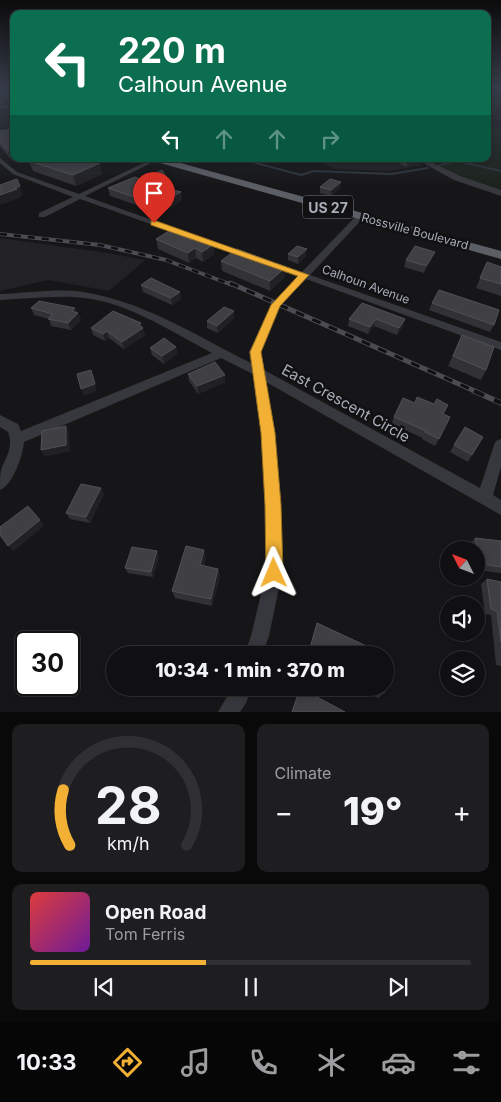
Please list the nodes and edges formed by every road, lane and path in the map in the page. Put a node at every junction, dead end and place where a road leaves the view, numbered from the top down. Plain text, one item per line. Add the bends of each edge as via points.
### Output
1 (0, 160) edge
2 (150, 162) edge
3 (167, 162) edge
4 (400, 162) edge
5 (426, 162) edge
6 (406, 165) dead end
7 (501, 193) edge
8 (78, 197) junction
9 (42, 215) dead end
10 (361, 216) junction
11 (501, 255) edge
12 (257, 259) edge
13 (266, 262) edge
14 (304, 275) junction
15 (0, 297) edge
16 (501, 346) edge
17 (222, 353) junction
18 (258, 372) junction
19 (0, 420) edge
20 (18, 438) junction
21 (501, 445) edge
22 (0, 483) edge
23 (484, 499) junction
24 (501, 508) edge
25 (256, 646) edge
26 (239, 696) edge
27 (228, 712) edge

1 - 8 street via 15,173
2 - 8 street
3 - 10 highway, Rossville Boulevard / US 27
4 - 6 lane
5 - 7 street via 457,178
8 - 9 street
8 - 12 street
10 - 11 highway, Rossville Boulevard / US 27
10 - 14 street
13 - 14 street, Calhoun Avenue
14 - 16 street, Calhoun Avenue
14 - 18 street via 276,305 265,327 255,352
15 - 17 street, East Crescent Circle via 74,294 110,300 136,309
17 - 18 street, East Crescent Circle
17 - 20 street
18 - 23 street, East Crescent Circle
18 - 25 street via 268,433 274,573
19 - 20 street via 13,428
20 - 22 street via 11,466
21 - 23 street
23 - 24 street, East Crescent Circle
26 - 27 street

